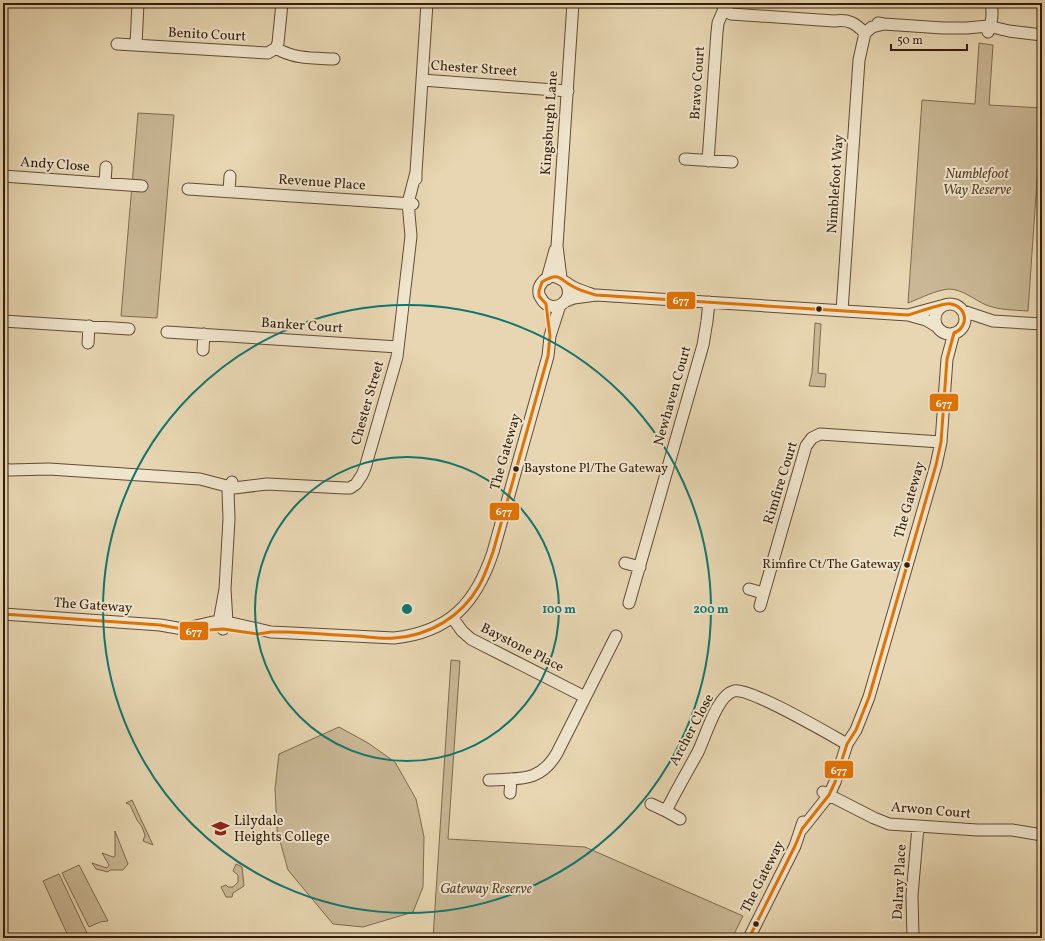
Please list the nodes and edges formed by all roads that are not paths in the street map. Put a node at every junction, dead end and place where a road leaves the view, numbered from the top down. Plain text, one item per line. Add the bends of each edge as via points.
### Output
1 (138, 3) edge
2 (282, 3) edge
3 (427, 3) edge
4 (573, 3) edge
5 (988, 3) edge
6 (991, 3) edge
7 (722, 6) edge
8 (988, 28) junction
9 (862, 31) junction
10 (1042, 35) edge
11 (118, 44) dead end
12 (136, 45) junction
13 (276, 48) junction
14 (334, 59) dead end
15 (422, 80) junction
16 (568, 90) junction
17 (685, 159) dead end
18 (708, 161) junction
19 (732, 162) dead end
20 (106, 167) dead end
21 (3, 176) edge
22 (230, 176) dead end
23 (105, 183) junction
24 (142, 186) dead end
25 (188, 189) dead end
26 (229, 192) junction
27 (411, 204) junction
28 (557, 246) junction
29 (546, 279) junction
30 (563, 280) junction
31 (596, 295) junction
32 (709, 302) junction
33 (546, 304) junction
34 (562, 304) junction
35 (941, 306) junction
36 (842, 311) junction
37 (963, 311) junction
38 (908, 315) junction
39 (3, 321) edge
40 (993, 321) junction
41 (1042, 324) edge
42 (89, 326) junction
43 (938, 328) junction
44 (129, 329) dead end
45 (958, 330) junction
46 (167, 332) dead end
47 (204, 334) junction
48 (550, 336) junction
49 (88, 343) dead end
50 (398, 347) junction
51 (203, 350) dead end
52 (947, 359) junction
53 (940, 442) junction
54 (3, 465) edge
55 (3, 469) edge
56 (49, 469) junction
57 (232, 486) junction
58 (625, 562) dead end
59 (640, 567) junction
60 (749, 589) dead end
61 (763, 594) junction
62 (629, 603) dead end
63 (760, 606) dead end
64 (3, 614) edge
65 (452, 617) junction
66 (223, 625) junction
67 (616, 636) dead end
68 (586, 697) junction
69 (844, 742) junction
70 (511, 779) junction
71 (489, 780) dead end
72 (510, 793) dead end
73 (826, 794) junction
74 (650, 804) dead end
75 (666, 811) junction
76 (680, 819) dead end
77 (918, 827) junction
78 (1042, 835) edge
79 (749, 938) edge
80 (913, 938) edge

1 - 12 street
2 - 13 street via 280,38
3 - 15 street
4 - 16 street, Kingsburgh Lane
5 - 8 street
6 - 8 street
7 - 9 street via 731,14 834,21
7 - 18 street, Bravo Court via 717,32
8 - 9 street via 967,34 942,28 884,24
8 - 10 street via 1008,37
9 - 36 street, Nimblefoot Way
11 - 12 street, Benito Court
12 - 13 street, Benito Court via 262,53 268,53
13 - 14 street via 291,56
15 - 16 street, Chester Street
15 - 27 street, Chester Street via 416,172
16 - 28 street, Kingsburgh Lane
17 - 18 street
18 - 19 street
20 - 23 street, Andy Close
21 - 23 street, Andy Close
22 - 26 street
23 - 24 street, Andy Close
25 - 26 street, Revenue Place
26 - 27 street, Revenue Place
27 - 50 street, Chester Street via 411,236
28 - 29 street, Kingsburgh Lane
28 - 30 street, Kingsburgh Lane
29 - 30 street via 556,277
29 - 33 street via 542,282 539,296
30 - 31 street via 573,287
30 - 34 street via 568,285 568,294
31 - 32 street
31 - 34 street via 574,298
32 - 36 street
32 - 59 street, Newhaven Court via 704,345
33 - 34 street
33 - 48 street, The Gateway
34 - 48 street, The Gateway
35 - 37 street via 956,304
35 - 38 street
35 - 43 street via 934,317
36 - 38 street
37 - 40 street
37 - 45 street via 965,319
38 - 43 street via 926,320
39 - 42 street
40 - 41 street
40 - 45 street
42 - 44 street
42 - 49 street
43 - 45 street via 946,334
43 - 52 street, The Gateway
45 - 52 street, The Gateway
46 - 47 street, Banker Court
47 - 50 street, Banker Court
47 - 51 street
48 - 65 street, The Gateway via 548,356 487,568 473,595
50 - 57 street, Chester Street via 365,468 356,484 350,488 338,488 266,484 253,480
52 - 53 street, The Gateway
53 - 61 street, Rimfire Court via 820,434 812,438 806,446
53 - 69 street, The Gateway via 936,465 869,697 856,730
54 - 56 street, Chester Street via 26,464
55 - 56 street, Chester Street
56 - 57 street, Chester Street via 215,478
57 - 66 street via 234,504 229,519
58 - 59 street
59 - 62 street, Newhaven Court
60 - 61 street
61 - 63 street, Rimfire Court
64 - 66 street, The Gateway via 155,625 198,631
65 - 66 street, The Gateway via 430,630 394,638 271,632 258,634
65 - 68 street, Baystone Place via 471,639
67 - 68 street
68 - 70 street via 549,765 534,776
69 - 73 street, The Gateway via 835,782
69 - 75 street, Archer Close via 770,703 739,690 731,692 723,699 714,714 700,748
70 - 71 street
70 - 72 street
73 - 77 street, Arwon Court via 881,821
73 - 79 street, The Gateway via 802,829
74 - 75 street
75 - 76 street
77 - 78 street, Arwon Court via 1012,830
77 - 80 street, Dalray Place via 912,895

